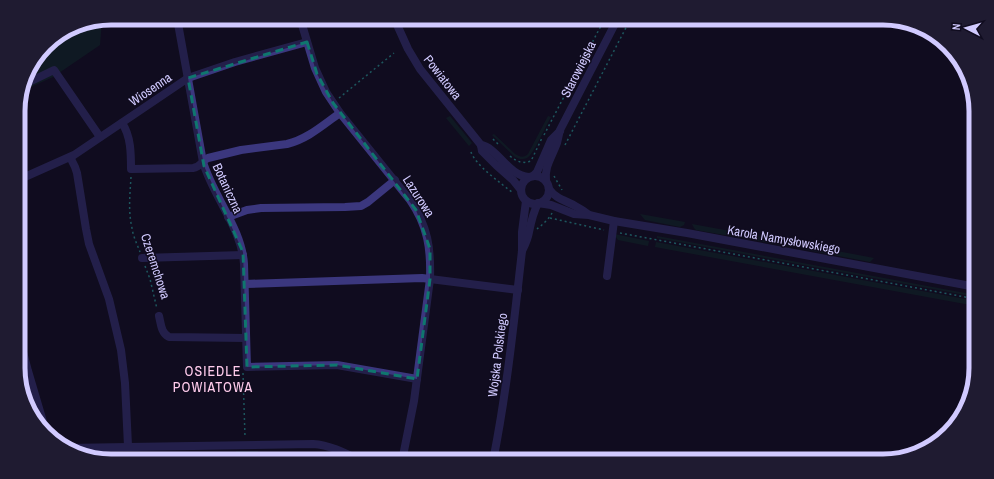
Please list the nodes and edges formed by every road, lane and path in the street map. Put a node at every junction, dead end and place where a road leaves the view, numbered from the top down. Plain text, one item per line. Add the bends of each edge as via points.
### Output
1 (178, 25) edge
2 (302, 25) edge
3 (397, 25) edge
4 (601, 25) edge
5 (614, 25) edge
6 (627, 25) edge
7 (307, 42) junction
8 (394, 53) dead end
9 (188, 78) junction
10 (31, 82) edge
11 (333, 103) junction
12 (340, 113) junction
13 (122, 123) junction
14 (560, 130) junction
15 (100, 137) junction
16 (481, 145) junction
17 (565, 146) dead end
18 (472, 152) dead end
19 (70, 157) junction
20 (203, 162) junction
21 (519, 162) dead end
22 (131, 169) junction
23 (554, 174) dead end
24 (531, 176) junction
25 (25, 177) edge
26 (395, 180) junction
27 (548, 185) junction
28 (518, 193) junction
29 (563, 193) dead end
30 (526, 201) junction
31 (538, 204) junction
32 (589, 215) junction
33 (228, 217) junction
34 (614, 221) junction
35 (537, 229) dead end
36 (612, 232) junction
37 (522, 251) junction
38 (243, 255) junction
39 (142, 258) junction
40 (607, 276) dead end
41 (430, 279) junction
42 (245, 284) junction
43 (969, 285) edge
44 (518, 290) junction
45 (969, 299) edge
46 (159, 316) joint
47 (246, 338) junction
48 (25, 355) edge
49 (245, 370) junction
50 (417, 379) junction
51 (42, 419) edge
52 (245, 439) dead end
53 (128, 446) junction
54 (79, 448) edge
55 (245, 450) dead end
56 (245, 454) edge
57 (347, 454) edge
58 (403, 454) edge
59 (494, 454) edge

1 - 9 street, Botaniczna
2 - 7 street, Lazurowa
3 - 16 street, Powiatowa via 420,69
4 - 21 path via 531,161
5 - 14 street, Starowiejska
6 - 17 path
7 - 9 street, Wiosenna
7 - 11 street, Lazurowa via 317,74
8 - 11 path
9 - 13 street, Wiosenna
9 - 20 street, Botaniczna
10 - 15 street via 54,70
11 - 12 street, Lazurowa
12 - 20 street via 296,142 241,150 208,158
12 - 26 street, Lazurowa
13 - 15 street, Wiosenna
13 - 22 street via 130,144
14 - 24 street, Starowiejska via 551,140 536,172
14 - 27 street, Starowiejska via 547,167
15 - 19 street, Wiosenna
16 - 24 street, Powiatowa via 487,146 518,173
16 - 28 street, Powiatowa via 482,151 513,180
18 - 28 path via 480,165
19 - 25 street, Wiosenna
19 - 53 street via 77,173 87,234 109,300 121,350
20 - 22 street via 199,167 193,168
20 - 33 street, Botaniczna
22 - 39 path, Czeremchowa via 130,219
23 - 29 path
24 - 27 street via 540,177
24 - 28 street via 523,182
26 - 33 street via 368,202 358,206 261,208
26 - 41 street, Lazurowa via 414,205 425,227 430,255
27 - 31 street via 548,196
27 - 32 street, Karola Namysłowskiego via 560,199 577,206
28 - 30 street
30 - 31 street
30 - 37 street, Wojska Polskiego
31 - 32 street, Karola Namysłowskiego via 551,205 574,214
31 - 37 street, Wojska Polskiego
32 - 34 street, Karola Namysłowskiego
33 - 38 street, Botaniczna
34 - 36 street
34 - 43 street, Karola Namysłowskiego
35 - 36 path via 550,218
36 - 40 street
36 - 45 path
37 - 44 street, Wojska Polskiego
38 - 39 street
38 - 42 street, Botaniczna
39 - 46 path, Czeremchowa
41 - 42 street
41 - 44 street
41 - 50 street, Lazurowa
42 - 47 street, Botaniczna
44 - 59 street, Wojska Polskiego
46 - 47 street, Czeremchowa via 162,331 168,337
47 - 49 street, Botaniczna
48 - 51 street
49 - 50 street via 337,365
49 - 52 path
50 - 58 street, Lazurowa
53 - 54 street
53 - 57 street via 318,444
55 - 56 path

